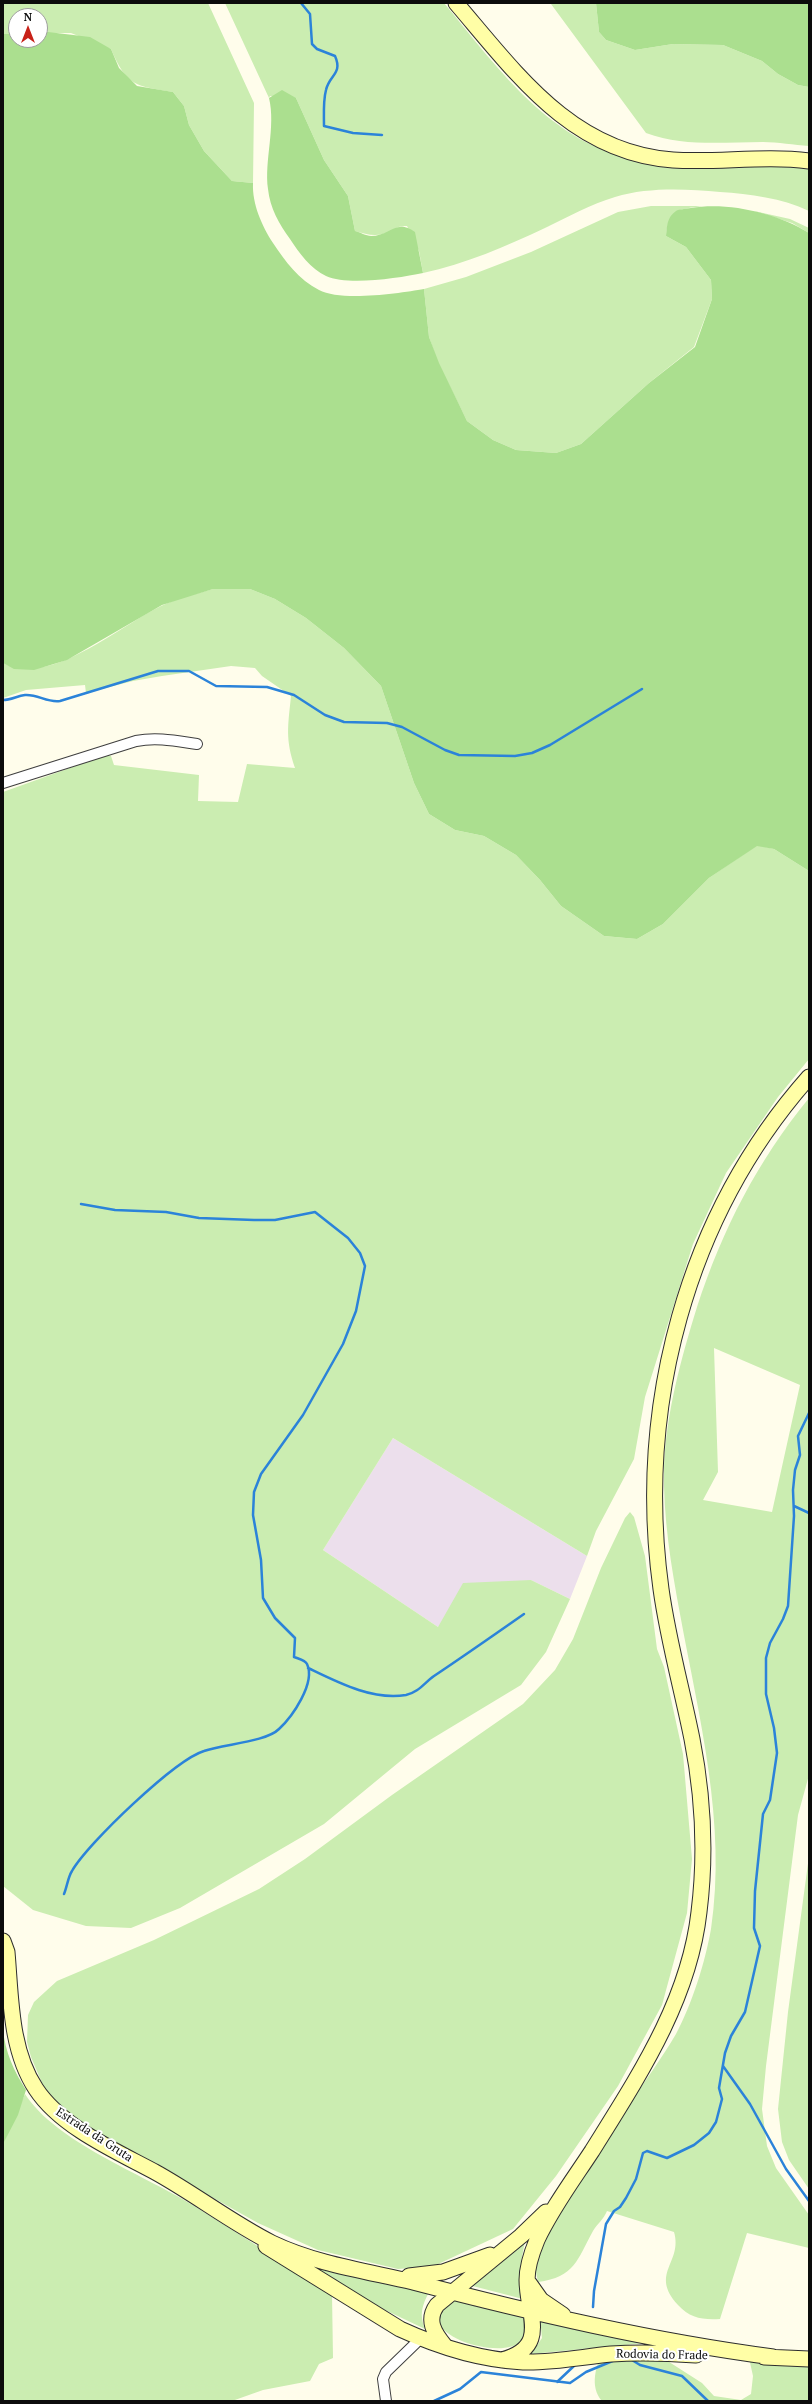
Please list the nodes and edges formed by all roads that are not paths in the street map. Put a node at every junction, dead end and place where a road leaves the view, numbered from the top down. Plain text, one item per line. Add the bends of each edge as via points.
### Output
1 (456, 3) edge
2 (809, 161) edge
3 (197, 744) dead end
4 (3, 783) edge
5 (809, 1077) edge
6 (3, 1941) edge
7 (561, 2196) junction
8 (228, 2216) junction
9 (507, 2247) junction
10 (379, 2275) junction
11 (527, 2280) junction
12 (451, 2292) junction
13 (531, 2312) junction
14 (573, 2320) junction
15 (420, 2339) junction
16 (445, 2346) junction
17 (773, 2358) junction
18 (502, 2360) junction
19 (809, 2360) edge
20 (386, 2401) edge

1 - 2 main road via 534,93 561,116 605,141 639,154 671,160
3 - 4 street via 168,739 136,741
5 - 7 main road via 749,1156 729,1192 696,1267 670,1350 657,1429 654,1506 661,1590 698,1779 702,1882 699,1916 684,1979 669,2019 622,2102
6 - 8 main road, Estrada da Gruta via 8,1952 17,2043 30,2078 44,2099 54,2110 91,2136
7 - 9 main road
7 - 11 main road via 533,2250
8 - 10 main road via 272,2242 302,2254
8 - 15 main road, Rodovia do Frade via 282,2258 380,2318
9 - 10 main road via 434,2275
9 - 12 main road
10 - 12 main road, Rodovia do Frade
11 - 13 main road
11 - 14 main road via 541,2300
12 - 13 main road, Rodovia do Frade
12 - 16 main road via 437,2305 432,2314 434,2333
13 - 14 main road, Rodovia do Frade
13 - 18 main road via 532,2332 529,2345 519,2354
14 - 17 main road, Rodovia do Frade via 685,2345
15 - 16 main road, Rodovia do Frade
15 - 20 street via 386,2372
16 - 18 main road, Rodovia do Frade
17 - 18 main road, Rodovia do Frade via 651,2353 609,2354 551,2362
17 - 19 main road, Rodovia do Frade

